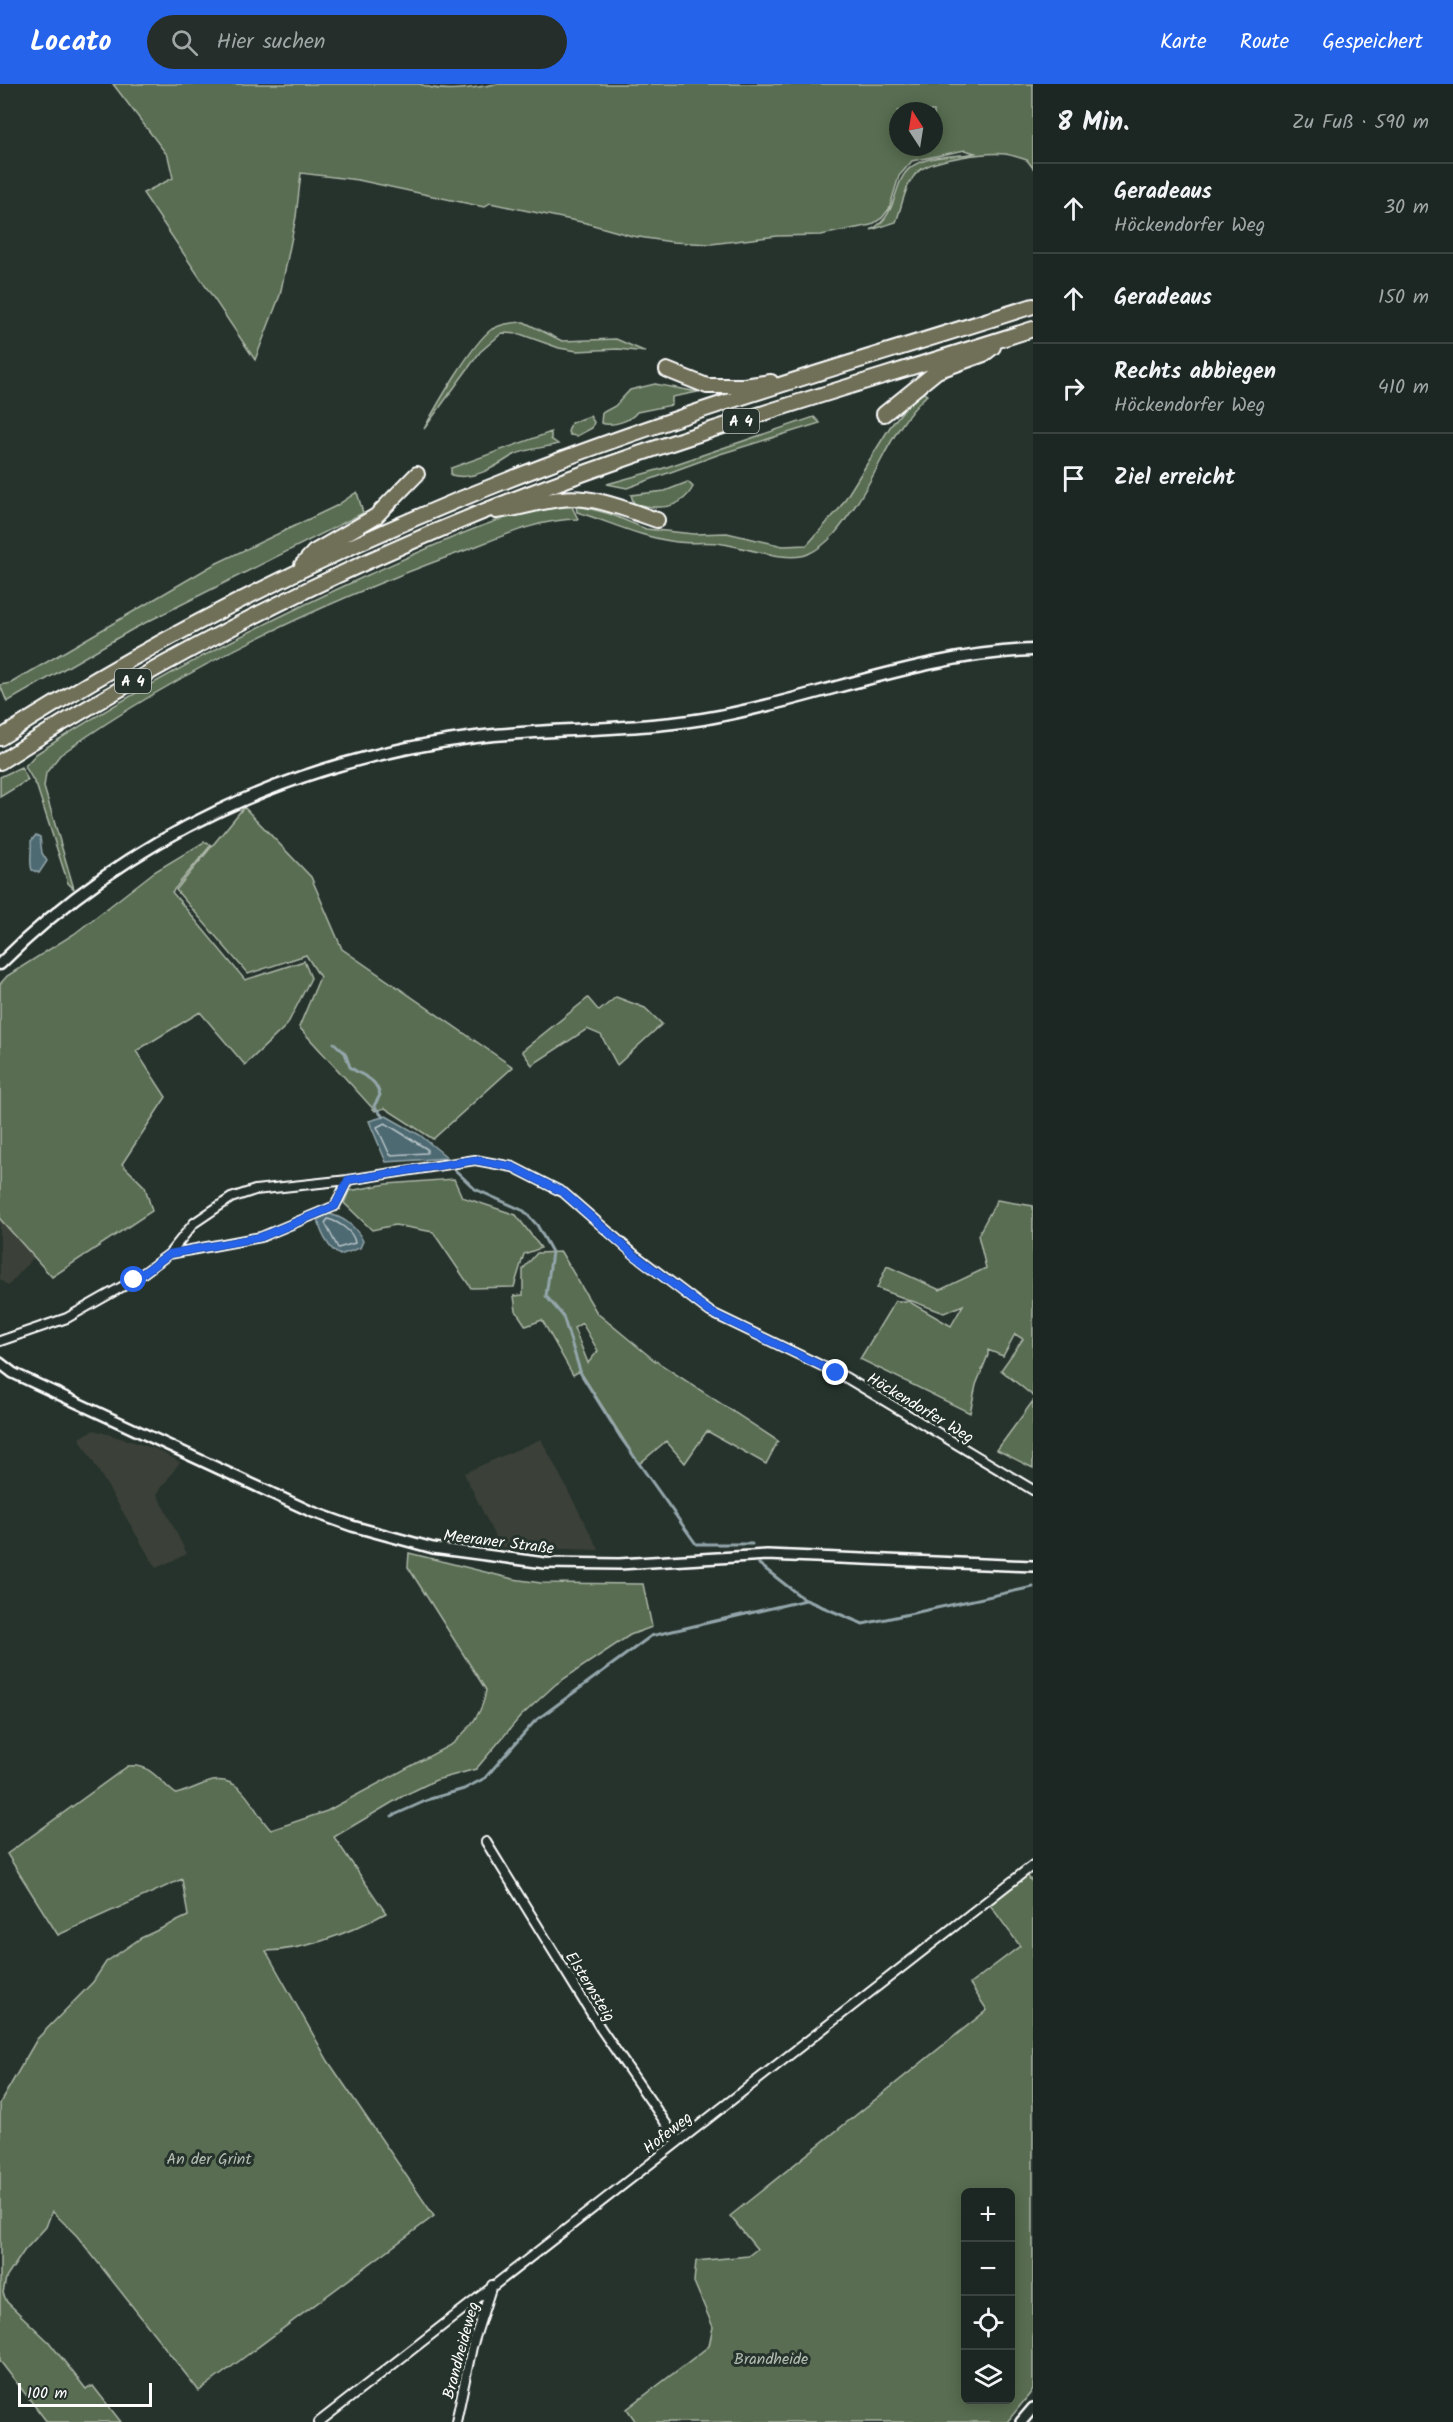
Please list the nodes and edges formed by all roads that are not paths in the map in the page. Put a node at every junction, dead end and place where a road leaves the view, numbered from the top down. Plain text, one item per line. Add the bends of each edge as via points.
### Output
1 (1033, 306) edge
2 (1033, 329) edge
3 (1006, 338) junction
4 (667, 370) dead end
5 (812, 376) junction
6 (884, 414) dead end
7 (417, 474) dead end
8 (479, 513) junction
9 (657, 520) dead end
10 (294, 573) junction
11 (1033, 650) edge
12 (0, 738) edge
13 (3, 761) edge
14 (0, 964) edge
15 (348, 1180) junction
16 (169, 1254) junction
17 (0, 1341) edge
18 (0, 1362) edge
19 (1033, 1490) edge
20 (1033, 1566) edge
21 (486, 1842) dead end
22 (1033, 1865) edge
23 (678, 2141) junction
24 (492, 2285) junction
25 (1033, 2408) edge
26 (319, 2422) edge
27 (456, 2422) edge
28 (1021, 2422) edge

1 - 5 highway, A 4
2 - 3 highway, A 4
3 - 6 highway via 984,354 937,371
3 - 8 highway, A 4 via 692,437
4 - 5 highway via 707,386 744,386
5 - 10 highway, A 4 via 545,465 365,539
7 - 10 highway via 376,516 314,552
8 - 9 highway via 564,498 589,499
8 - 13 highway, A 4 via 240,622 110,694
10 - 12 highway, A 4 via 159,643
11 - 14 main road via 934,662 702,719 480,736 385,752 292,780 234,803 163,839 90,888
15 - 16 street via 335,1206 261,1237
15 - 16 street, Höckendorfer Weg via 255,1190 231,1198 194,1223
15 - 19 street, Höckendorfer Weg via 475,1160 513,1167 564,1193 633,1254 710,1312 845,1377
16 - 17 street, Höckendorfer Weg via 134,1280 68,1318
18 - 20 street, Meeraner Straße via 13,1373 310,1510 370,1532 433,1548 498,1559 565,1563 619,1564 766,1555
21 - 23 street, Elsternsteig via 601,2030
22 - 23 street, Hofeweg
23 - 24 street, Hofeweg
24 - 26 street, Hofeweg
24 - 27 street, Brandheideweg via 472,2347
25 - 28 street

